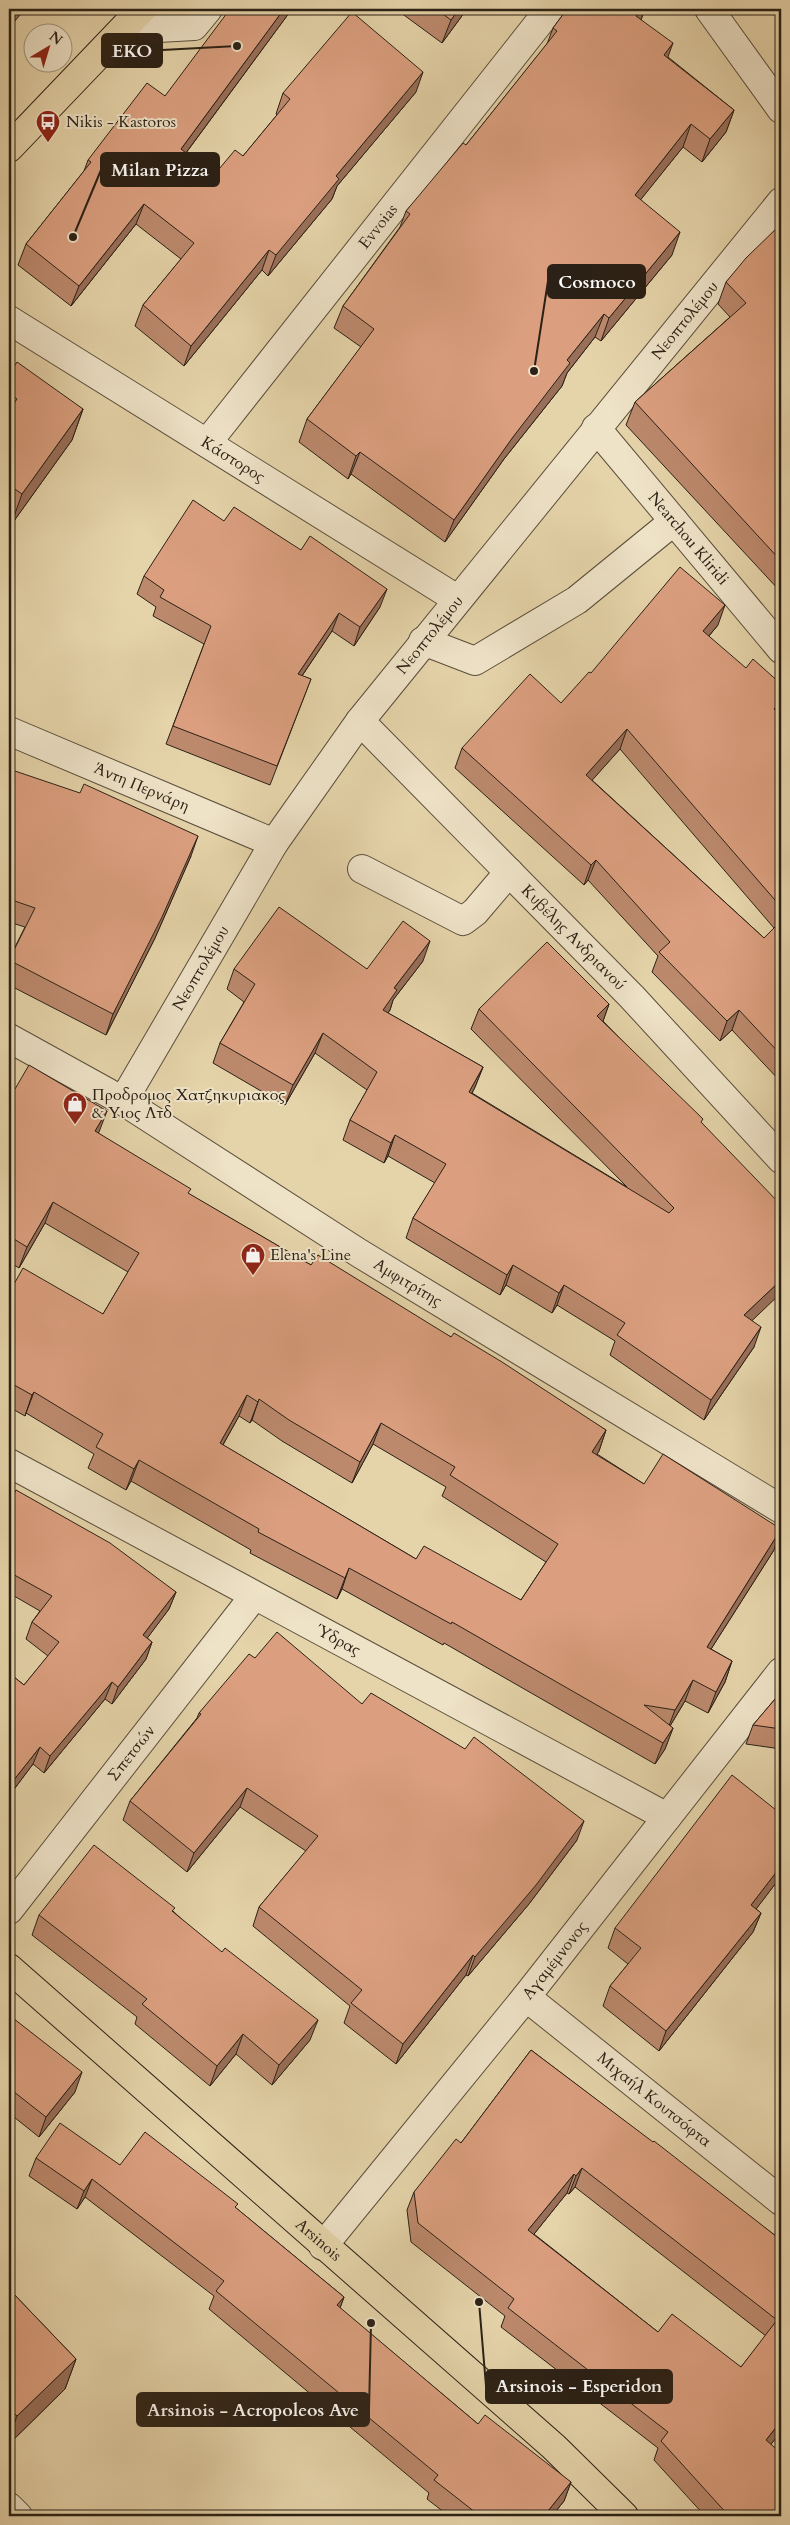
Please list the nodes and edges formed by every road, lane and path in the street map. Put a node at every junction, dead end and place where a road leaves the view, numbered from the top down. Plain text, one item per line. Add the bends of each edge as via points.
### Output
1 (142, 9) edge
2 (208, 9) edge
3 (550, 9) edge
4 (709, 9) edge
5 (123, 30) junction
6 (781, 109) edge
7 (9, 148) edge
8 (781, 202) edge
9 (9, 320) edge
10 (596, 428) junction
11 (207, 443) junction
12 (674, 521) junction
13 (457, 599) junction
14 (423, 641) junction
15 (781, 648) edge
16 (360, 721) junction
17 (9, 730) edge
18 (274, 843) junction
19 (362, 869) dead end
20 (510, 872) junction
21 (9, 1038) edge
22 (123, 1101) junction
23 (781, 1159) edge
24 (9, 1463) edge
25 (781, 1509) edge
26 (254, 1596) junction
27 (781, 1672) edge
28 (667, 1817) junction
29 (9, 1910) edge
30 (9, 1968) edge
31 (526, 1997) junction
32 (778, 2190) edge
33 (323, 2246) junction
34 (9, 2507) edge
35 (18, 2516) edge
36 (624, 2516) edge

1 - 5 main road
2 - 5 street via 194,26
3 - 11 street, Evvoias
4 - 6 street
5 - 7 main road
8 - 10 street, Νεοπτολέμου
9 - 11 street, Κάστορος
10 - 12 street, Nearchou Kliridi
10 - 13 street, Νεοπτολέμου
11 - 13 street, Κάστορος
12 - 14 street via 577,600 475,661
12 - 15 street, Nearchou Kliridi
13 - 14 street, Νεοπτολέμου
14 - 16 street, Νεοπτολέμου
16 - 18 street, Νεοπτολέμου
16 - 20 street, Κυβέλης Ανδριανού
17 - 18 street, Άντη Περνάρη
18 - 22 street, Νεοπτολέμου
19 - 20 street via 463,921
20 - 23 street, Κυβέλης Ανδριανού via 632,996
21 - 22 street, Αμφιτρίτης
22 - 25 street, Αμφιτρίτης via 358,1253
24 - 26 street, Ύδρας
26 - 28 street, Ύδρας
26 - 29 street, Σπετσών
27 - 28 street, Αγαμέμνονος
28 - 31 street, Αγαμέμνονος
30 - 33 main road, Arsinois
31 - 32 street, Μιχαήλ Κουτσόφτα
31 - 33 street, Αγαμέμνονος
33 - 36 main road, Arsinois via 554,2447
34 - 35 street

